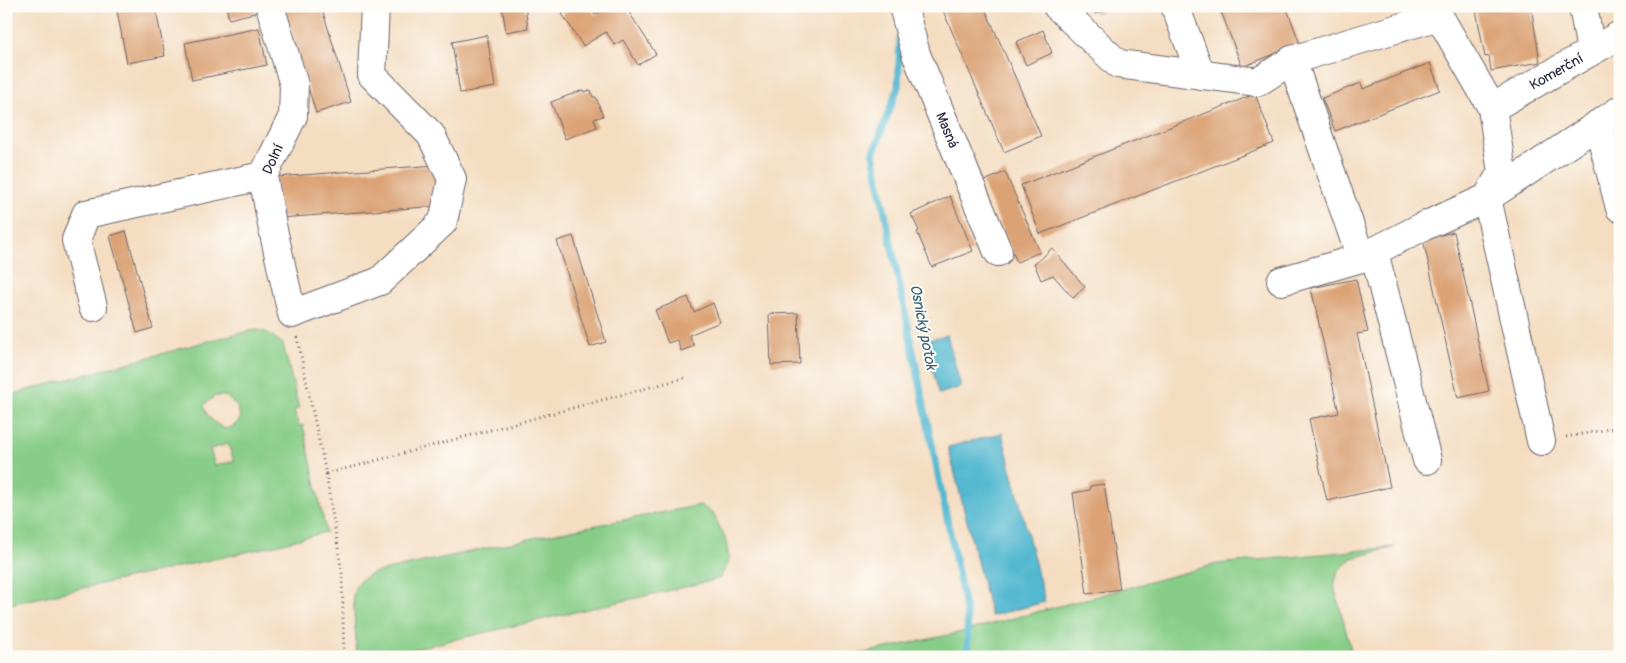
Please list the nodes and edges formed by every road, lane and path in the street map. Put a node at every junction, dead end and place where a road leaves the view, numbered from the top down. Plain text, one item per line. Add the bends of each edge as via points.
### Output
1 (270, 6) edge
2 (375, 6) edge
3 (903, 6) edge
4 (1057, 6) edge
5 (1176, 6) edge
6 (1582, 6) edge
7 (1426, 13) edge
8 (1620, 35) edge
9 (1591, 51) junction
10 (1292, 60) junction
11 (1200, 74) junction
12 (1492, 108) junction
13 (1609, 117) edge
14 (263, 176) junction
15 (1487, 198) junction
16 (1620, 208) edge
17 (998, 252) dead end
18 (1368, 255) junction
19 (1281, 281) dead end
20 (93, 307) dead end
21 (292, 314) junction
22 (688, 377) dead end
23 (1620, 427) edge
24 (1541, 441) joint
25 (1427, 460) dead end
26 (326, 474) junction
27 (344, 657) edge

1 - 14 street, Dolní via 294,85 294,108
2 - 21 street via 372,75 431,135 452,179 443,222 380,281
3 - 17 street, Masná via 916,54
4 - 11 street via 1118,64
5 - 11 street
6 - 9 street
7 - 10 street
7 - 12 street via 1439,16
8 - 9 street, Komerční
9 - 12 street, Komerční
10 - 11 street via 1258,82
10 - 18 street
12 - 15 street via 1502,172
13 - 15 street
13 - 16 street
14 - 20 street via 86,214 76,240
14 - 21 street, Dolní
15 - 18 street
15 - 24 street
18 - 19 street
18 - 25 street
21 - 26 path
22 - 26 path
23 - 24 path
26 - 27 path via 342,574

